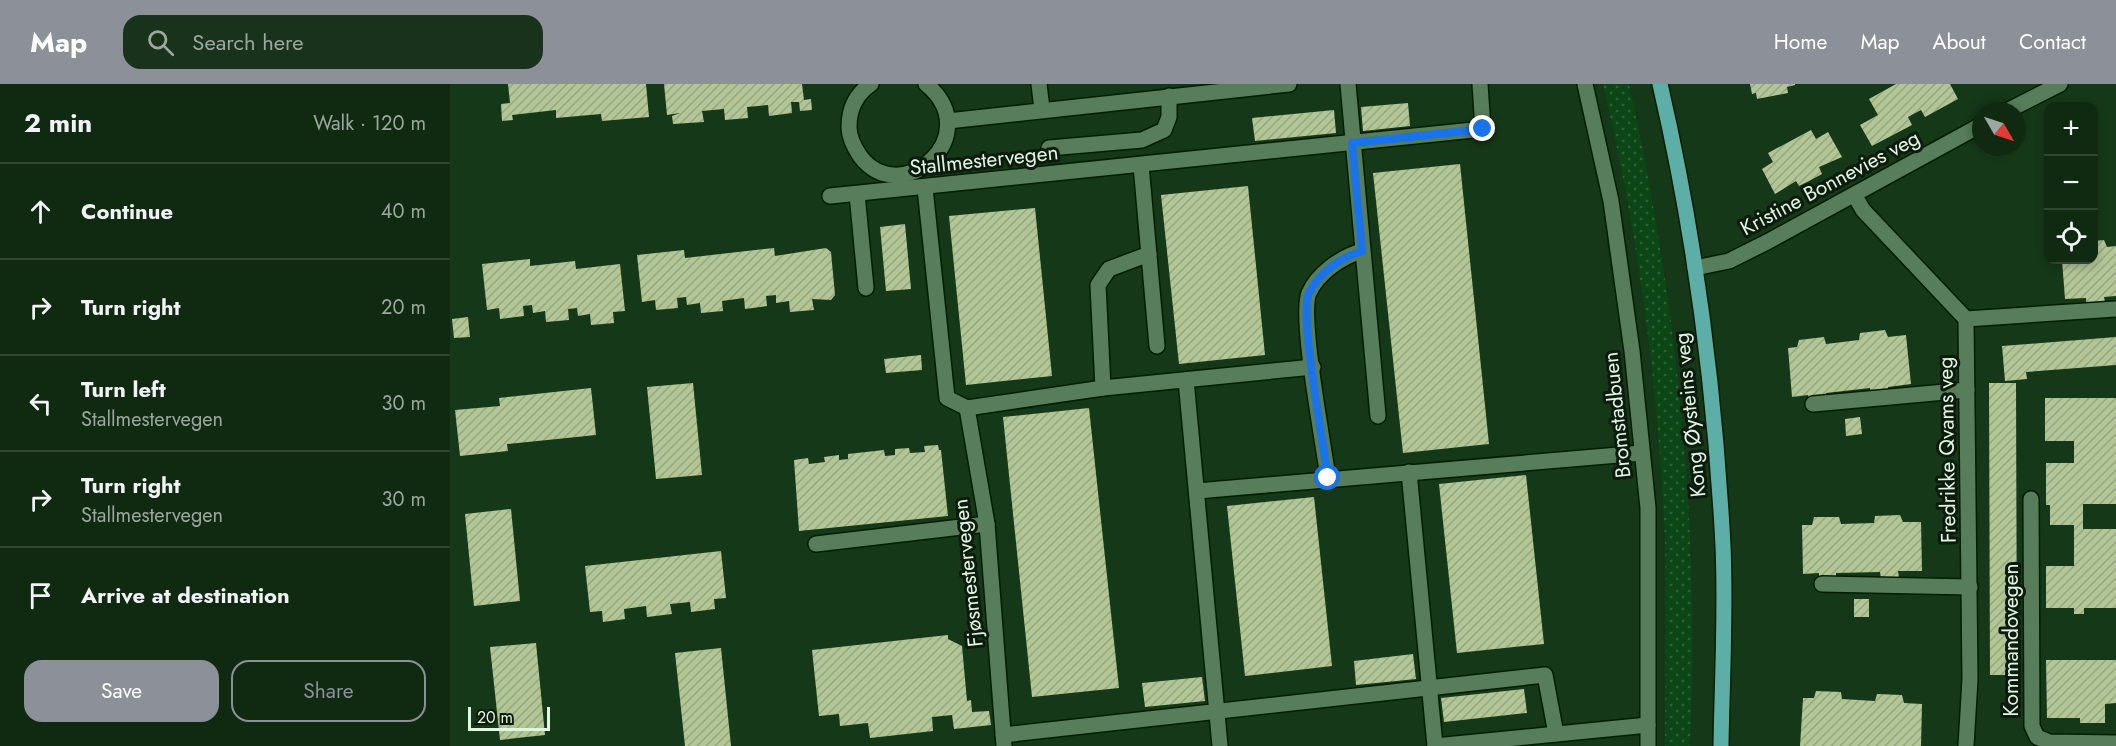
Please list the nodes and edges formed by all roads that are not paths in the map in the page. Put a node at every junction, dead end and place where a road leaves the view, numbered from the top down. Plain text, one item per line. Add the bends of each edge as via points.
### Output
1 (871, 84) edge
2 (926, 84) edge
3 (1039, 84) edge
4 (1288, 84) edge
5 (1348, 84) edge
6 (1480, 84) edge
7 (1585, 84) edge
8 (1660, 84) edge
9 (2060, 84) edge
10 (1169, 96) junction
11 (2025, 102) edge
12 (1042, 109) junction
13 (948, 121) junction
14 (1972, 130) edge
15 (1352, 143) junction
16 (1049, 148) dead end
17 (1141, 165) junction
18 (925, 188) junction
19 (858, 194) junction
20 (830, 196) dead end
21 (1855, 196) junction
22 (1362, 251) junction
23 (1149, 254) junction
24 (1695, 268) junction
25 (866, 288) dead end
26 (2116, 309) edge
27 (1966, 319) junction
28 (1157, 346) dead end
29 (1313, 367) junction
30 (1186, 380) junction
31 (1103, 388) junction
32 (1967, 390) junction
33 (1813, 404) dead end
34 (967, 408) junction
35 (1378, 416) dead end
36 (1642, 453) junction
37 (1409, 472) junction
38 (1328, 478) junction
39 (1197, 491) junction
40 (2031, 499) dead end
41 (987, 524) junction
42 (816, 544) dead end
43 (1822, 584) dead end
44 (1970, 587) junction
45 (1429, 687) junction
46 (1216, 711) junction
47 (1648, 725) junction
48 (1549, 738) edge
49 (1004, 740) edge
50 (2116, 743) edge
51 (1220, 746) edge
52 (1435, 746) edge
53 (1648, 746) edge
54 (1721, 746) edge
55 (1966, 746) edge

1 - 13 street, Stallmestervegen via 855,100 849,115 849,131 859,154 878,171 912,173 927,165 947,138
2 - 13 street, Stallmestervegen via 944,105
3 - 12 street
4 - 10 street, Stallmestervegen
5 - 15 street
6 - 15 street, Stallmestervegen via 1483,129
7 - 36 street, Bromstadbuen via 1611,201
8 - 24 main road, Kong Øysteins veg
9 - 11 street
10 - 12 street, Stallmestervegen
10 - 16 street via 1169,117 1164,130 1142,140
12 - 13 street, Stallmestervegen
14 - 21 street, Kristine Bonnevies veg
15 - 17 street, Stallmestervegen
15 - 22 street
17 - 18 street, Stallmestervegen
17 - 23 street
18 - 19 street, Stallmestervegen
18 - 34 street via 947,398
19 - 20 street, Stallmestervegen
19 - 25 street
21 - 24 street, Kristine Bonnevies veg via 1729,261
21 - 27 street via 1863,210
22 - 29 street via 1323,273 1308,295
22 - 35 street
23 - 28 street
23 - 31 street via 1109,269 1098,285
24 - 54 main road, Kong Øysteins veg via 1713,412 1723,548
26 - 27 street
27 - 32 street, Fredrikke Qvams veg
29 - 30 street
29 - 38 street
30 - 31 street
30 - 39 street
31 - 34 street
32 - 33 street
32 - 44 street, Fredrikke Qvams veg
34 - 41 street, Fjøsmestervegen
36 - 37 street
36 - 47 street, Bromstadbuen via 1648,508
37 - 38 street
37 - 45 street
38 - 39 street
39 - 46 street
40 - 50 street, Kommandovegen via 2032,726 2037,737 2049,742
41 - 42 street
41 - 49 street, Fjøsmestervegen
43 - 44 street
44 - 55 street, Fredrikke Qvams veg
45 - 46 street, Fjøsmestervegen
45 - 48 street, Fjøsmestervegen via 1545,675
45 - 52 street
46 - 49 street, Fjøsmestervegen
46 - 51 street
47 - 48 street
47 - 53 street, Bromstadbuen
48 - 52 street

